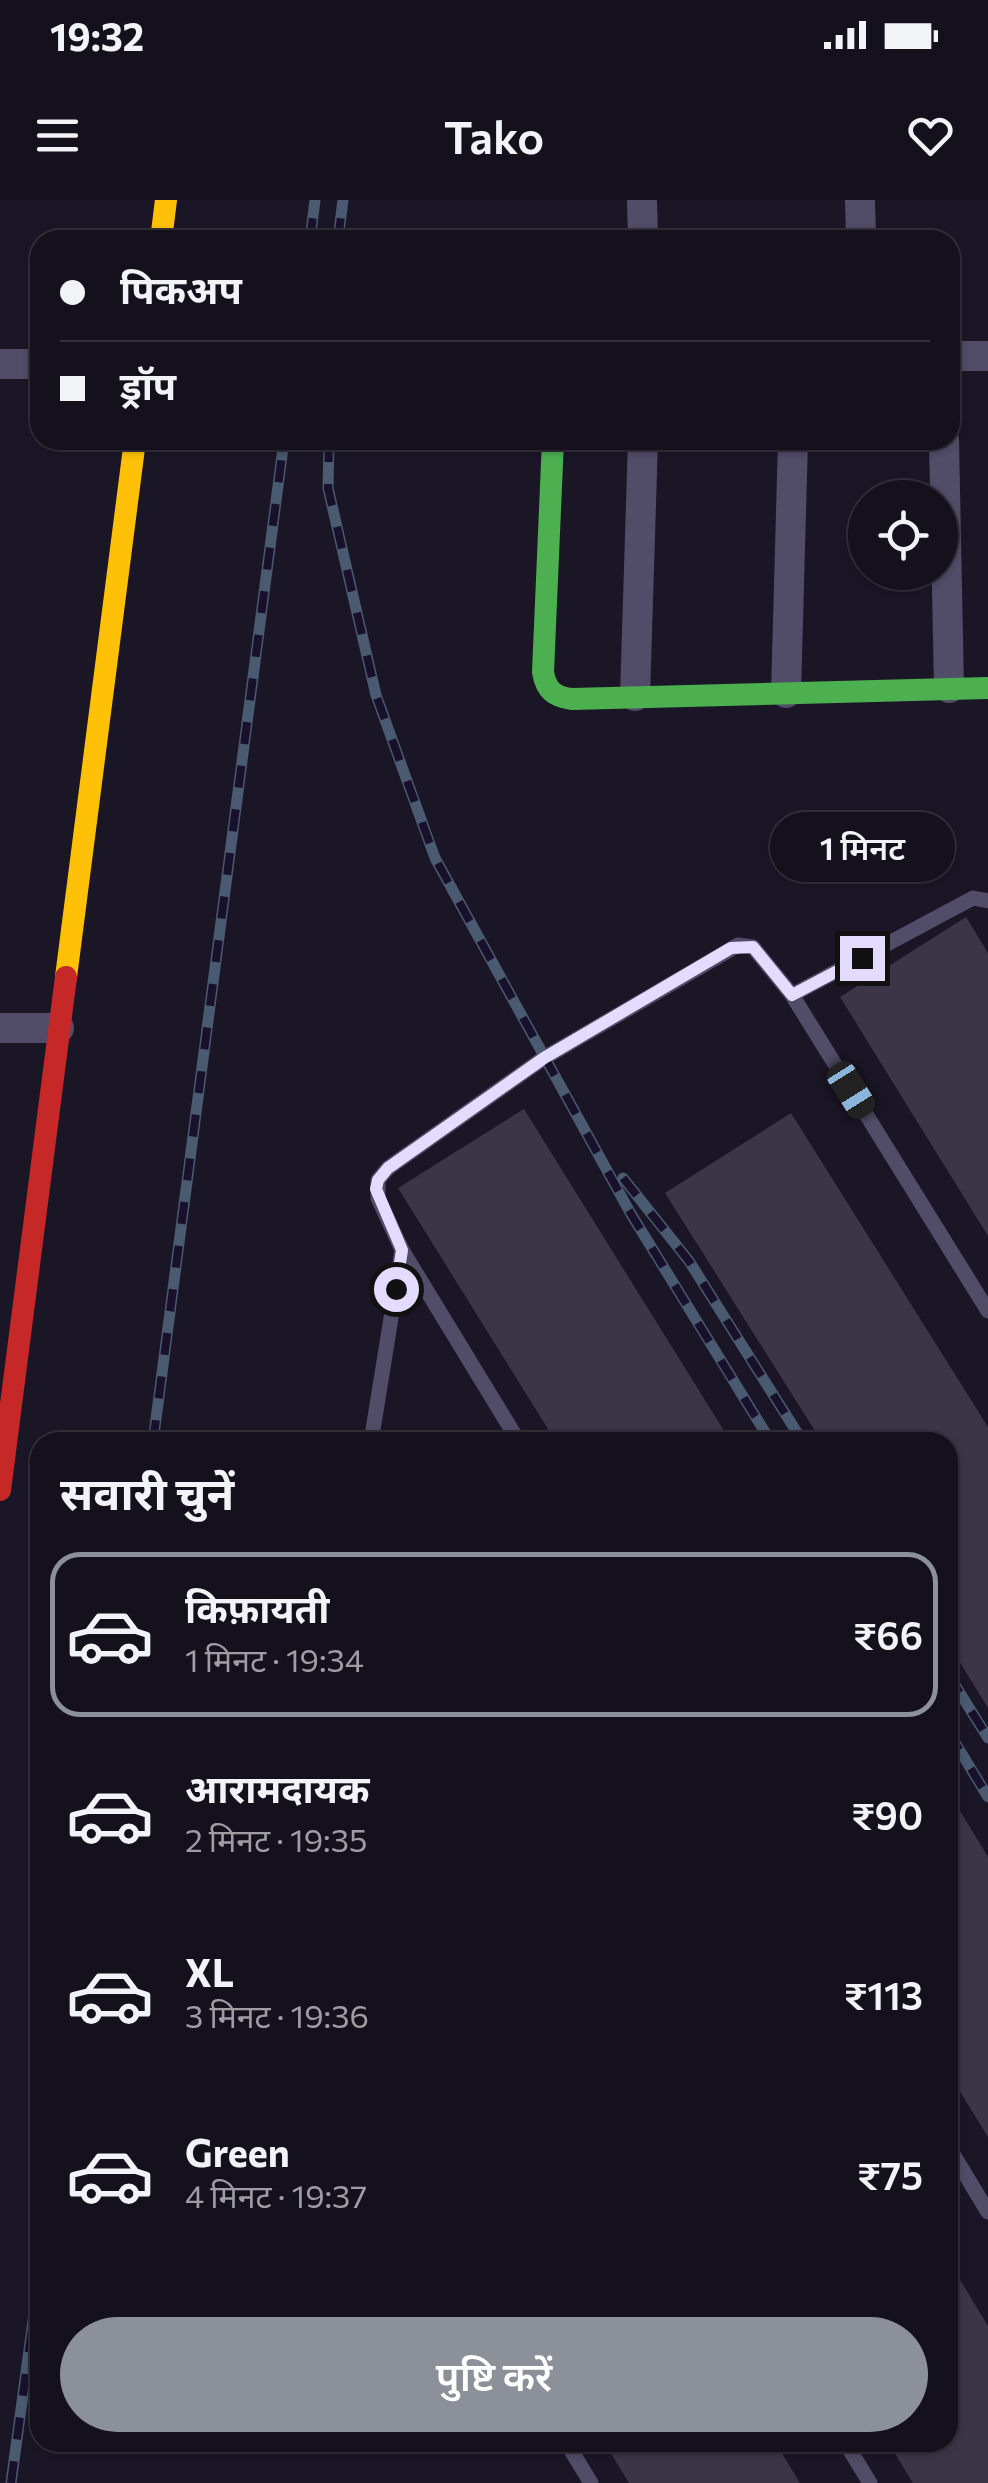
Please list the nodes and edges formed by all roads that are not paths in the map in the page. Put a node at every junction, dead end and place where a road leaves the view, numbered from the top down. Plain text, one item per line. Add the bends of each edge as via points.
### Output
1 (166, 200) edge
2 (642, 200) edge
3 (860, 200) edge
4 (162, 230) edge
5 (643, 230) edge
6 (861, 230) edge
7 (960, 356) edge
8 (988, 356) edge
9 (0, 364) edge
10 (30, 364) edge
11 (134, 450) edge
12 (553, 450) edge
13 (643, 450) edge
14 (793, 450) edge
15 (944, 450) edge
16 (949, 688) junction
17 (988, 688) edge
18 (786, 693) junction
19 (635, 696) junction
20 (988, 901) edge
21 (792, 995) junction
22 (0, 1028) edge
23 (59, 1028) junction
24 (402, 1250) junction
25 (988, 1311) edge
26 (10, 1327) edge
27 (372, 1432) edge
28 (513, 1432) edge
29 (0, 1490) edge
30 (958, 2162) edge
31 (988, 2212) edge
32 (572, 2452) edge
33 (851, 2452) edge
34 (591, 2483) edge
35 (870, 2483) edge

1 - 4 street
2 - 5 street
3 - 6 street
7 - 8 street
9 - 10 street
11 - 23 street
12 - 19 street via 545,684 561,698
13 - 19 street
14 - 18 street
15 - 16 street
16 - 17 street
16 - 18 street
18 - 19 street
20 - 21 lane via 968,901
21 - 24 lane via 753,947 738,945 544,1058 382,1173 378,1198
21 - 25 lane
22 - 23 street
23 - 26 street
24 - 27 lane
24 - 28 lane
26 - 29 street
30 - 31 lane
32 - 34 lane
33 - 35 lane

